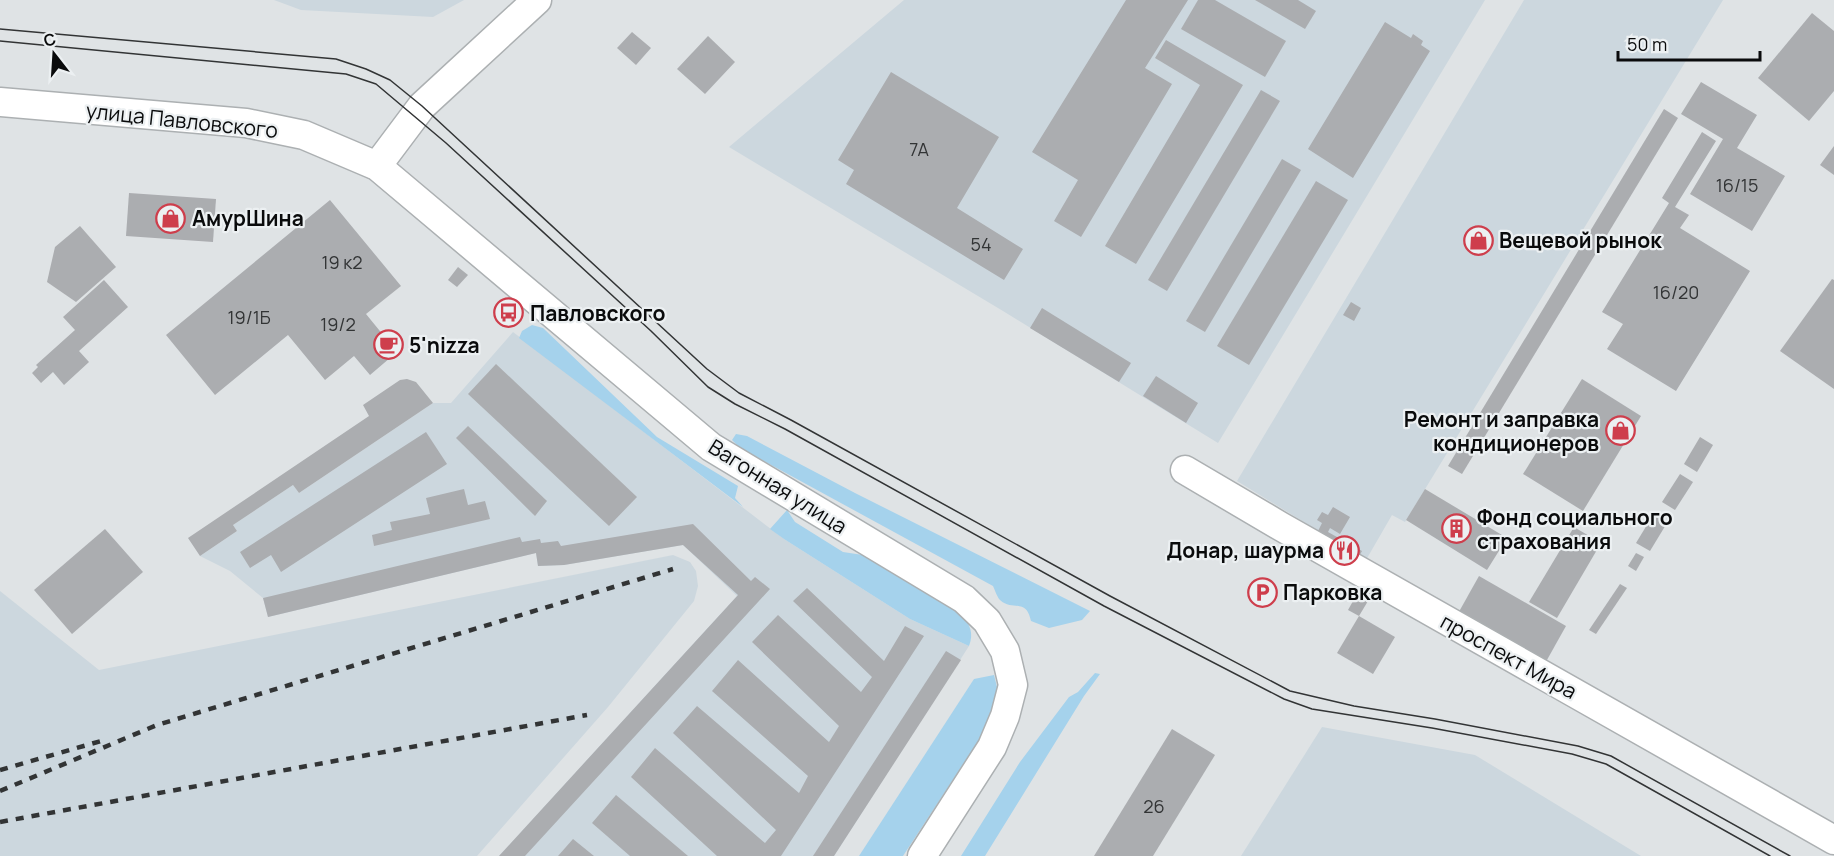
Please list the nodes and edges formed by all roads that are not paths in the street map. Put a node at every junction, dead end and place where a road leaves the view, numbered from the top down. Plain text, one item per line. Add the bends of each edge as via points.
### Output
1 (537, 0) edge
2 (0, 102) edge
3 (377, 166) junction
4 (1185, 470) dead end
5 (1834, 840) edge
6 (922, 856) edge

1 - 3 street via 422,106
2 - 3 street, улица Павловского via 246,123 304,135
3 - 6 street, Вагонная улица via 711,447 964,599 987,621 1005,651 1013,685 1005,716 992,747
4 - 5 street, проспект Мира

